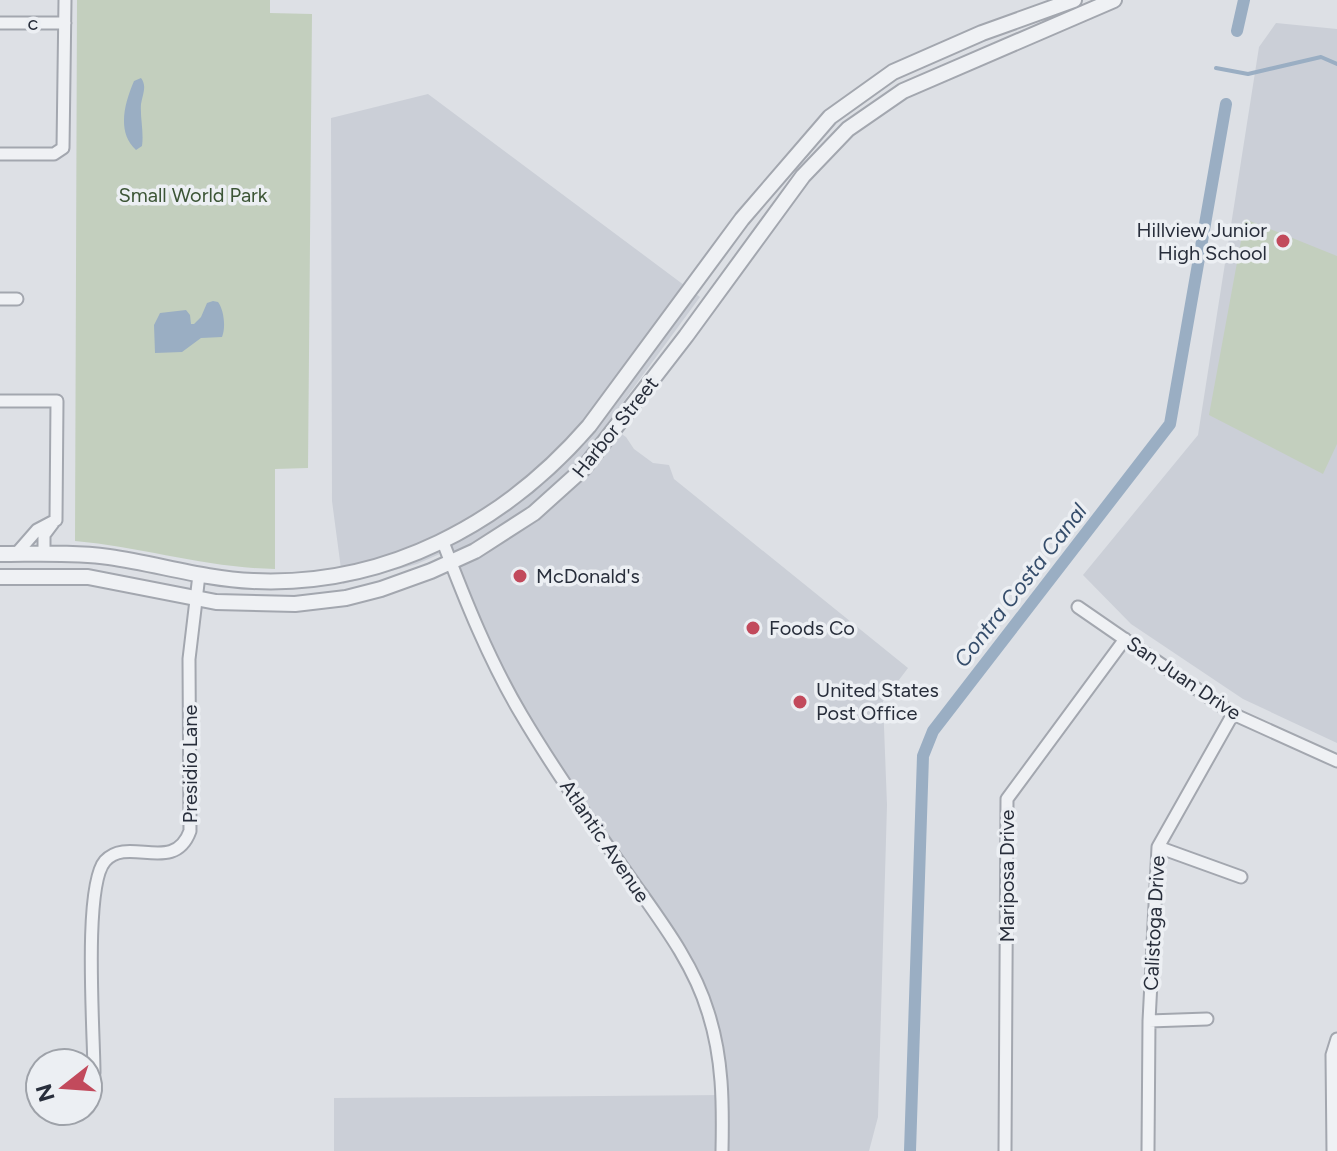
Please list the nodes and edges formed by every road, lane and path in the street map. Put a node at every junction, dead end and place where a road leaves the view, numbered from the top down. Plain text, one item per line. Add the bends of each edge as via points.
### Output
1 (65, 0) edge
2 (1074, 0) edge
3 (1114, 0) edge
4 (1098, 4) edge
5 (0, 23) edge
6 (65, 23) junction
7 (0, 154) edge
8 (0, 299) edge
9 (17, 299) dead end
10 (0, 401) edge
11 (589, 426) junction
12 (608, 440) junction
13 (56, 520) junction
14 (443, 542) junction
15 (0, 554) edge
16 (16, 554) junction
17 (44, 554) junction
18 (451, 563) junction
19 (199, 575) junction
20 (0, 577) edge
21 (195, 599) junction
22 (1078, 607) dead end
23 (1125, 639) junction
24 (1233, 714) junction
25 (1337, 761) edge
26 (1158, 847) junction
27 (1241, 877) dead end
28 (1207, 1019) dead end
29 (1149, 1021) junction
30 (1337, 1039) edge
31 (94, 1047) edge
32 (722, 1151) edge
33 (1005, 1151) edge
34 (1148, 1151) edge
35 (1333, 1151) edge

1 - 6 street
2 - 11 street, Harbor Street via 893,72 830,117 742,219
3 - 4 street, Harbor Street
4 - 12 street, Harbor Street via 903,91 848,129 803,176
5 - 6 street, c
6 - 7 street via 63,148 54,154
8 - 9 street
10 - 13 street via 57,401
11 - 12 street
11 - 14 street, Harbor Street via 524,491
12 - 18 street, Harbor Street via 534,513
13 - 16 street via 37,530
13 - 17 street via 44,535
14 - 18 street, Atlantic Avenue
14 - 19 street, Harbor Street via 381,564 315,578 254,581
15 - 16 street, Harbor Street
16 - 17 street, Harbor Street
17 - 19 street, Harbor Street via 110,557
18 - 21 street, Harbor Street via 333,600 267,605
18 - 32 street, Atlantic Avenue via 520,713 679,950 702,993 721,1065
19 - 21 street, Presidio Lane
20 - 21 street, Harbor Street via 96,578
21 - 31 street, Presidio Lane via 189,659 190,831 178,849 113,854 98,873 93,911
22 - 23 street, San Juan Drive
23 - 24 street, San Juan Drive
23 - 33 street, Mariposa Drive via 1007,799
24 - 25 street, San Juan Drive
24 - 26 street, Calistoga Drive
26 - 27 street
26 - 29 street, Calistoga Drive
28 - 29 street
29 - 34 street, Calistoga Drive
30 - 35 street via 1332,1055

